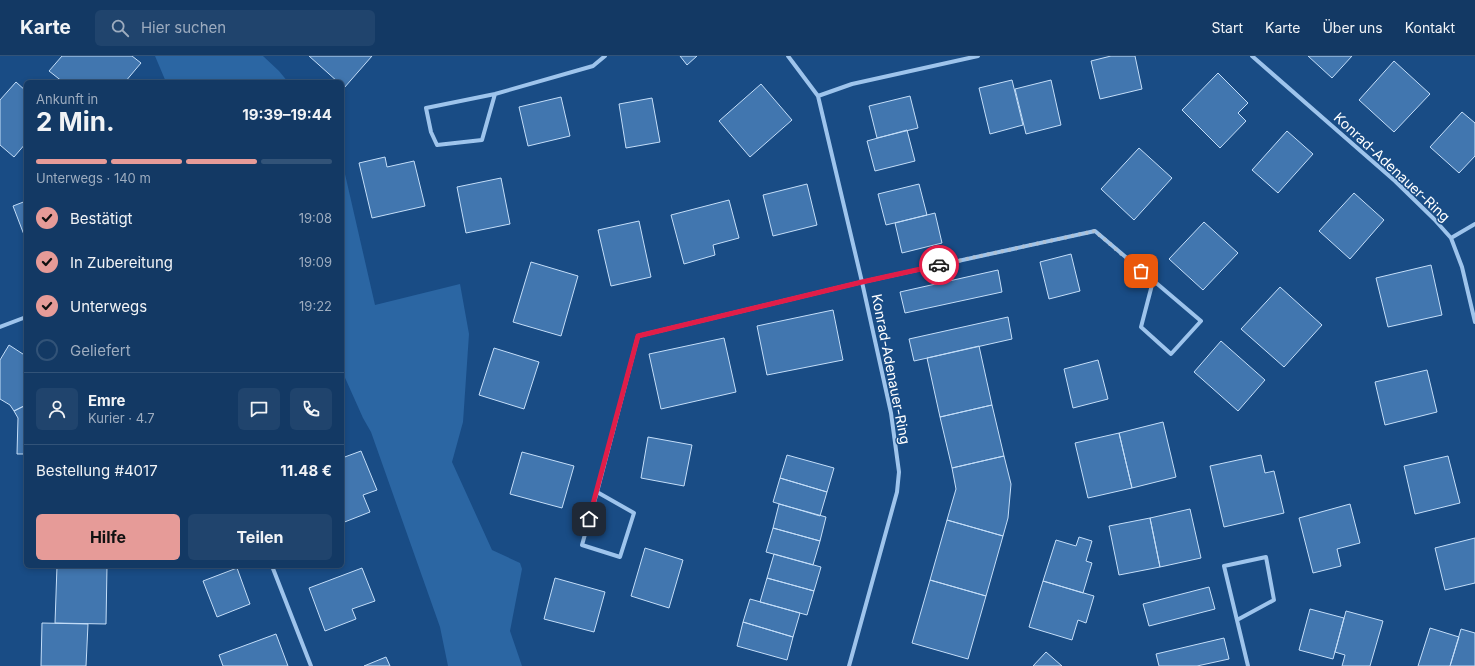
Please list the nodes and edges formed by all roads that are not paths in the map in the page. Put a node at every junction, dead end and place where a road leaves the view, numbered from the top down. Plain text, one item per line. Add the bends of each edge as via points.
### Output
1 (605, 56) edge
2 (788, 56) edge
3 (978, 56) edge
4 (1252, 56) edge
5 (495, 94) junction
6 (818, 96) junction
7 (1475, 224) edge
8 (1451, 238) junction
9 (1153, 281) junction
10 (862, 282) junction
11 (24, 318) edge
12 (1475, 322) edge
13 (0, 327) edge
14 (597, 492) junction
15 (273, 568) edge
16 (1237, 620) junction
17 (311, 666) edge
18 (850, 666) edge
19 (1248, 666) edge

1 - 5 street via 593,66
2 - 6 street
3 - 6 street via 852,84
4 - 8 street, Konrad-Adenauer-Ring via 1395,181
5 - 5 street via 482,140 438,145 431,132 426,108
6 - 10 street, Konrad-Adenauer-Ring
7 - 8 street
8 - 12 street, Konrad-Adenauer-Ring via 1462,267
9 - 9 street via 1141,328 1172,354 1201,321
9 - 10 street via 1095,231
10 - 14 street via 638,336
10 - 18 street, Konrad-Adenauer-Ring via 891,413 899,472 897,492
11 - 13 street
14 - 14 street via 582,545 620,557 634,513
15 - 17 street
16 - 16 street via 1224,566 1266,557 1274,600
16 - 19 street

